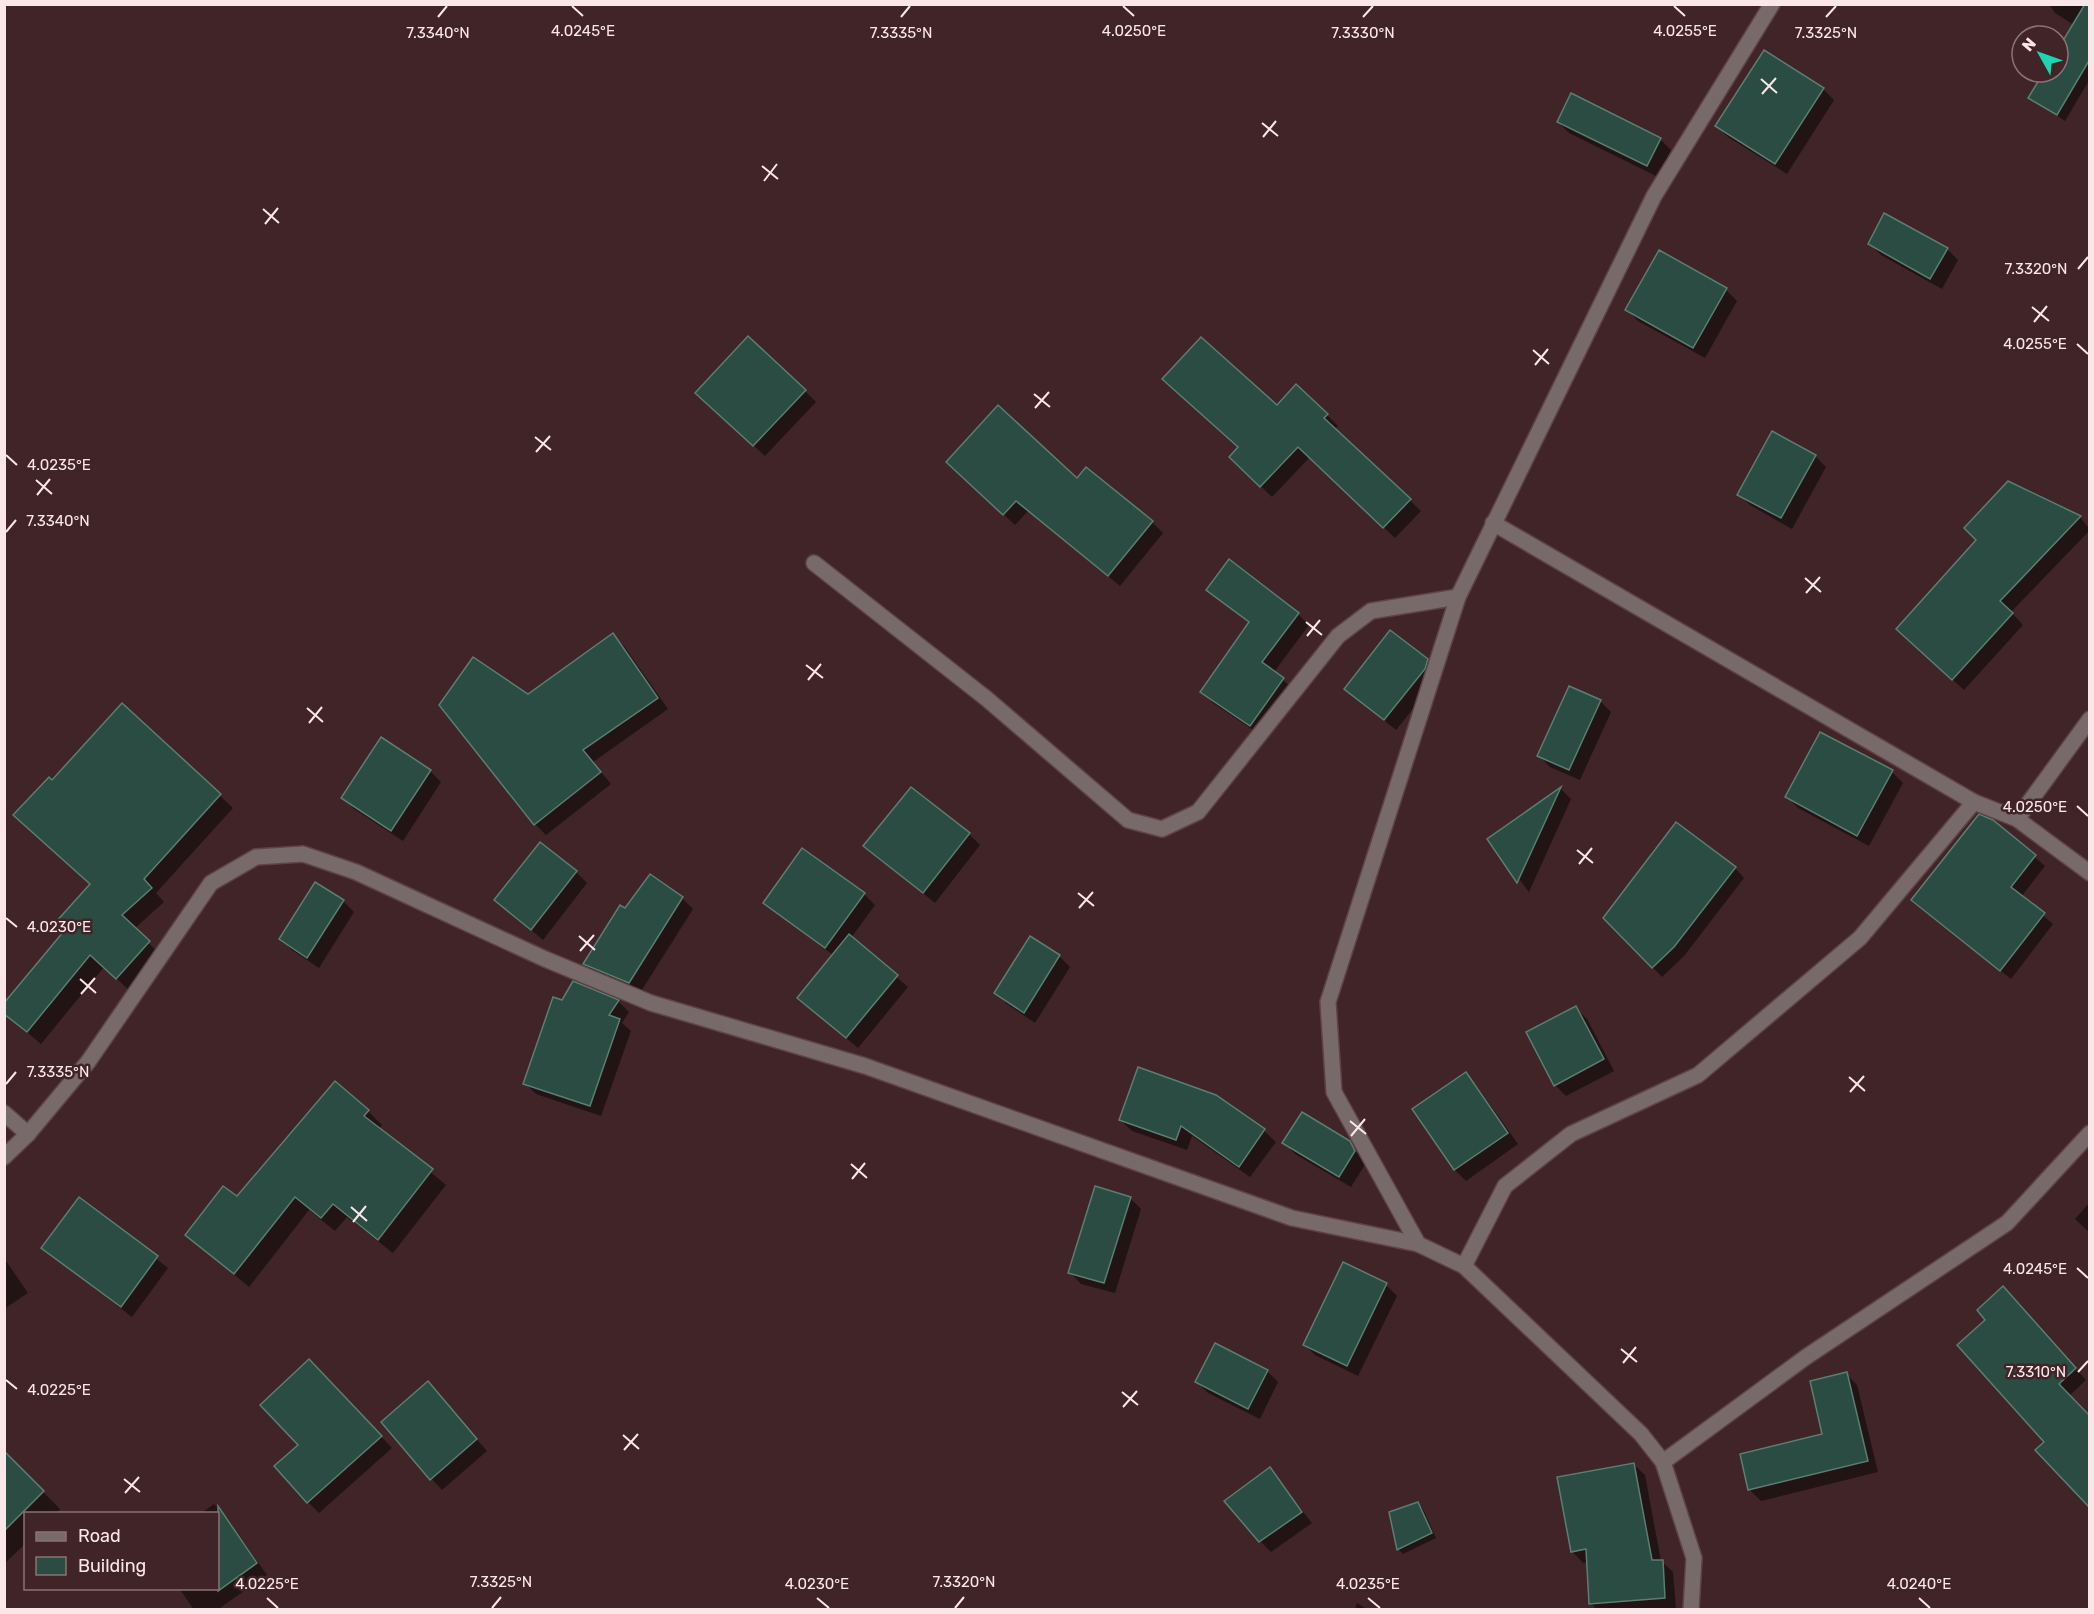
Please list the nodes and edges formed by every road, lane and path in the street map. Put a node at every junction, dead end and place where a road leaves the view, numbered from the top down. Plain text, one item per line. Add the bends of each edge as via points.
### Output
1 (1772, 4) edge
2 (1493, 523) junction
3 (814, 562) dead end
4 (1458, 597) junction
5 (2090, 719) edge
6 (1974, 802) junction
7 (2017, 819) junction
8 (2090, 873) edge
9 (4, 1113) edge
10 (2090, 1133) edge
11 (28, 1134) junction
12 (4, 1157) edge
13 (1418, 1244) junction
14 (1464, 1266) junction
15 (1664, 1462) junction
16 (1691, 1610) edge

1 - 2 street via 1654,196
2 - 4 street
2 - 6 street
3 - 4 street via 987,699 1128,820 1162,829 1198,812 1338,636 1371,611
4 - 13 street via 1328,1002 1334,1092
5 - 7 street
6 - 7 street
6 - 14 street via 1860,938 1698,1075 1571,1134 1505,1186
7 - 8 street
9 - 11 street
10 - 15 street via 2007,1223 1806,1357
11 - 12 street
11 - 13 street via 88,1062 212,883 256,857 303,854 356,872 651,1003 865,1066 1292,1218
13 - 14 street
14 - 15 street via 1641,1434
15 - 16 street via 1694,1558

